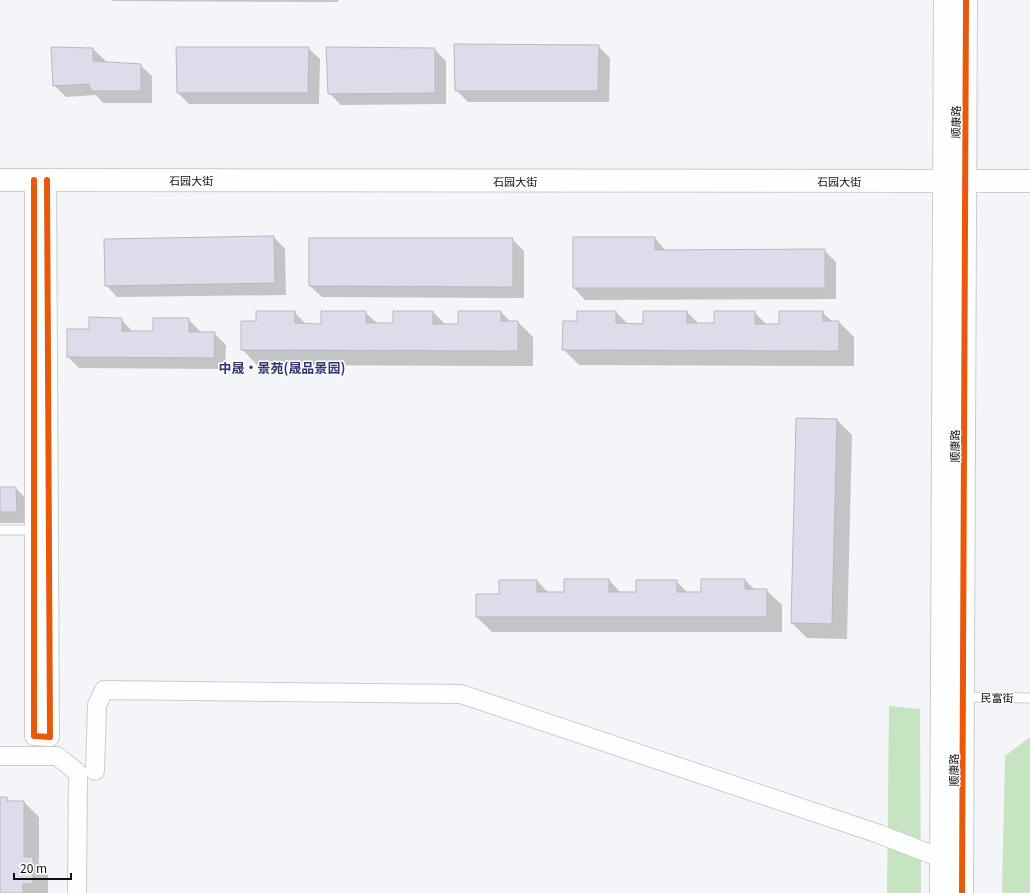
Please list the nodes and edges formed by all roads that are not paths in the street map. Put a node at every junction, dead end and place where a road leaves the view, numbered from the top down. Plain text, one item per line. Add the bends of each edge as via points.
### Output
1 (945, 0) edge
2 (966, 0) edge
3 (0, 180) edge
4 (41, 180) junction
5 (954, 181) junction
6 (1030, 182) edge
7 (0, 530) edge
8 (41, 530) junction
9 (952, 697) junction
10 (1030, 698) edge
11 (42, 736) dead end
12 (0, 756) edge
13 (95, 771) dead end
14 (941, 858) junction
15 (77, 893) edge
16 (941, 893) edge
17 (962, 893) edge

1 - 5 main road, 顺康路
2 - 5 main road, 顺康路
3 - 4 main road, 石园大街
4 - 5 main road, 石园大街
4 - 8 street
5 - 6 main road, 石园大街
5 - 9 main road, 顺康路
7 - 8 lane
8 - 11 street
9 - 10 lane, 民富街
9 - 14 main road, 顺康路
9 - 17 main road, 顺康路
12 - 15 street via 57,756 78,773
13 - 14 street via 97,705 104,690 461,694 878,834
14 - 16 main road, 顺康路

